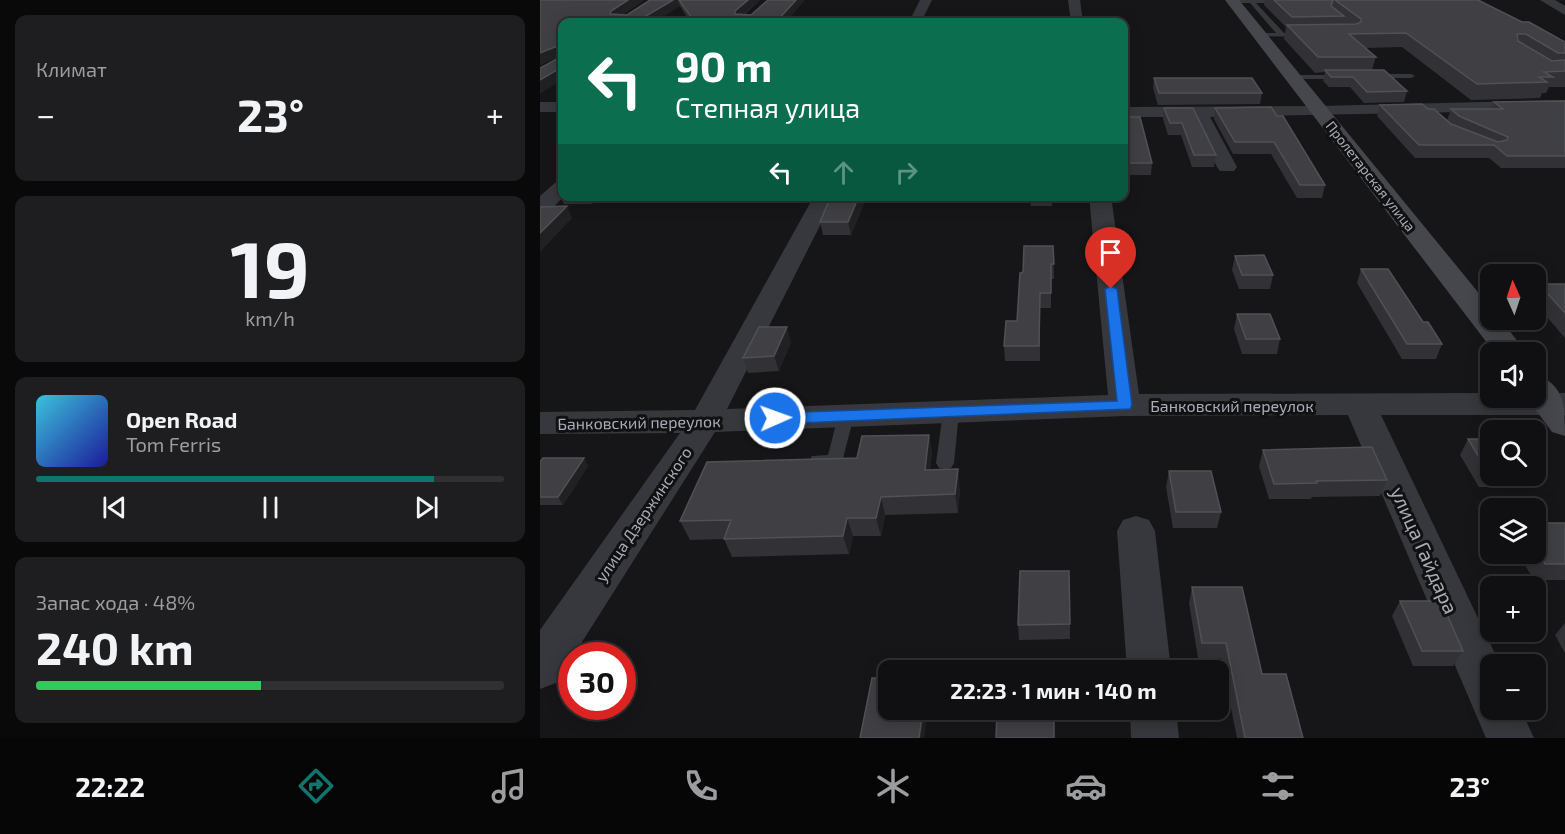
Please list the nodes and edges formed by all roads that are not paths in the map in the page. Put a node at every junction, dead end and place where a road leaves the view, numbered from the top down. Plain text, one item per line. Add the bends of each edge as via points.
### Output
1 (926, 0) edge
2 (1074, 0) edge
3 (1546, 0) edge
4 (1232, 1) edge
5 (1250, 1) edge
6 (1292, 1) edge
7 (1562, 9) edge
8 (917, 18) edge
9 (1076, 18) edge
10 (1317, 34) edge
11 (1259, 35) junction
12 (1282, 35) junction
13 (1364, 76) edge
14 (1411, 76) dead end
15 (1293, 77) junction
16 (1352, 77) edge
17 (1565, 105) edge
18 (540, 107) edge
19 (558, 107) edge
20 (1199, 111) junction
21 (1320, 111) junction
22 (1128, 112) edge
23 (1227, 167) dead end
24 (558, 191) edge
25 (822, 201) edge
26 (1101, 201) edge
27 (540, 208) edge
28 (1501, 342) edge
29 (1125, 405) junction
30 (1360, 405) junction
31 (1554, 405) edge
32 (951, 412) junction
33 (846, 416) junction
34 (705, 421) junction
35 (540, 423) edge
36 (801, 461) edge
37 (945, 464) dead end
38 (1136, 531) dead end
39 (1148, 660) edge
40 (540, 668) edge
41 (1480, 672) edge
42 (1153, 720) edge
43 (1502, 720) edge
44 (1155, 738) edge
45 (1510, 738) edge

1 - 8 street
2 - 9 street
3 - 7 street
4 - 5 lane
4 - 11 main road, Пролетарская улица
5 - 6 lane
5 - 12 lane
10 - 12 lane
11 - 12 lane
11 - 15 main road, Пролетарская улица
13 - 14 lane
15 - 16 lane
15 - 21 main road, Пролетарская улица
17 - 21 street via 1429,112
18 - 19 street
20 - 21 street
20 - 22 street
20 - 23 street
21 - 28 main road, Пролетарская улица
24 - 27 street
25 - 34 street, улица Дзержинского
26 - 29 street
29 - 30 street, Банковский переулок
29 - 32 street, Банковский переулок
30 - 31 street, Банковский переулок
30 - 41 street, улица Гайдара
32 - 33 street, Банковский переулок
32 - 37 lane
33 - 34 street, Банковский переулок
33 - 36 lane via 835,460
34 - 35 street, Банковский переулок
34 - 40 street, улица Дзержинского
38 - 39 street
42 - 44 street
43 - 45 street

